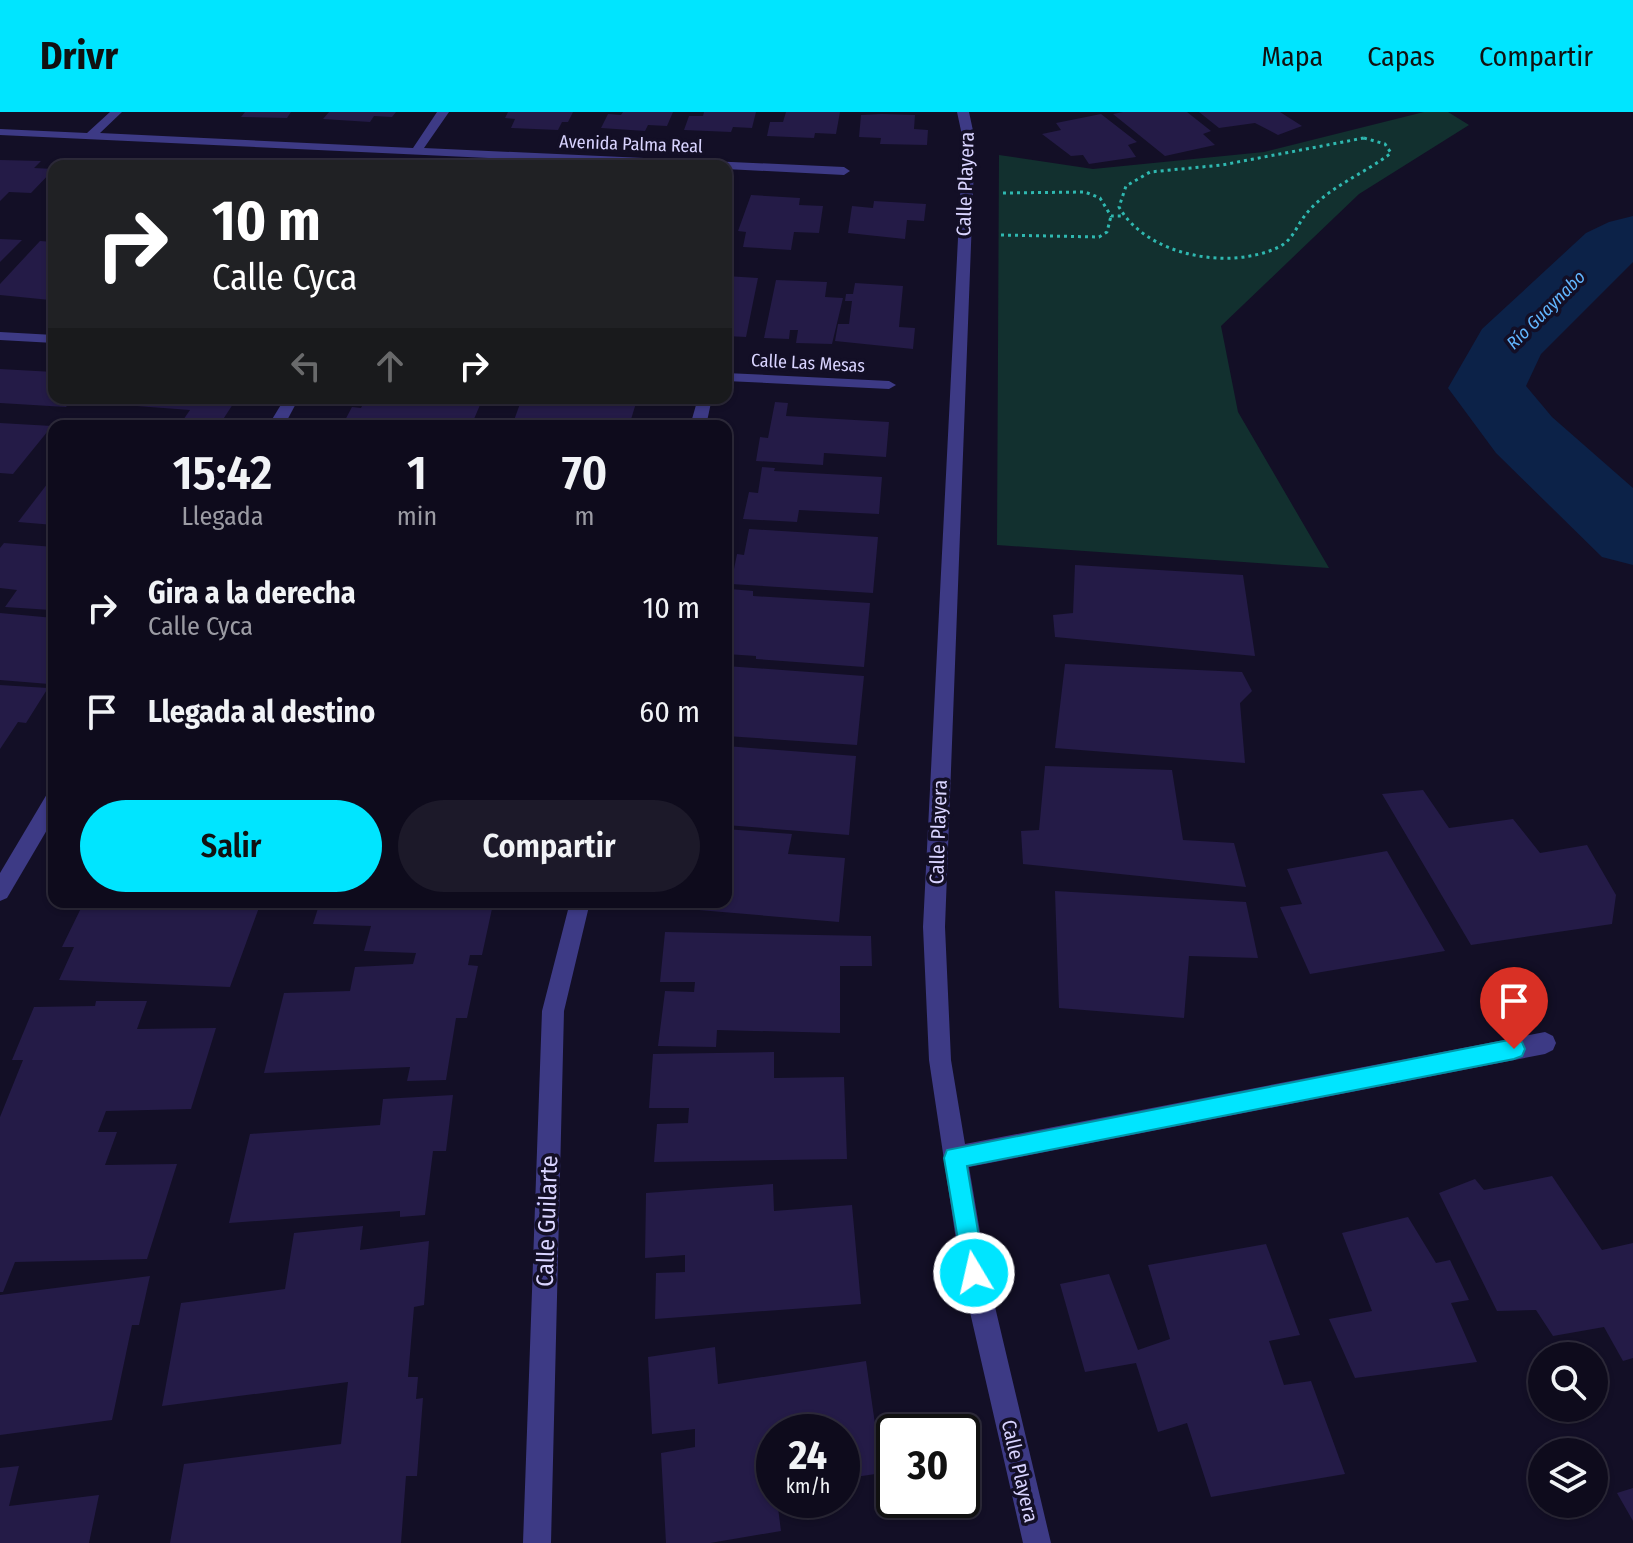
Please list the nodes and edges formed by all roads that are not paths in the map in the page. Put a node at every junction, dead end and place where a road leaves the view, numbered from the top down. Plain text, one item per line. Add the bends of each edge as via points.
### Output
1 (116, 112) edge
2 (443, 112) edge
3 (968, 114) edge
4 (0, 132) edge
5 (90, 136) junction
6 (416, 152) junction
7 (596, 160) edge
8 (732, 166) edge
9 (844, 171) dead end
10 (0, 336) edge
11 (48, 339) edge
12 (732, 377) edge
13 (889, 385) dead end
14 (48, 810) edge
15 (0, 892) edge
16 (579, 908) edge
17 (1545, 1043) dead end
18 (955, 1158) junction
19 (537, 1543) edge
20 (1037, 1543) edge

1 - 5 street
2 - 6 street
3 - 18 street, Calle Playera via 934,927 940,1060
4 - 5 street, Avenida Palma Real
5 - 6 street, Avenida Palma Real
6 - 7 street, Avenida Palma Real
8 - 9 street, Avenida Palma Real
10 - 11 street
12 - 13 street, Calle Las Mesas
14 - 15 street
16 - 19 street, Calle Guilarte via 553,1011
17 - 18 street
18 - 20 street, Calle Playera via 974,1273

